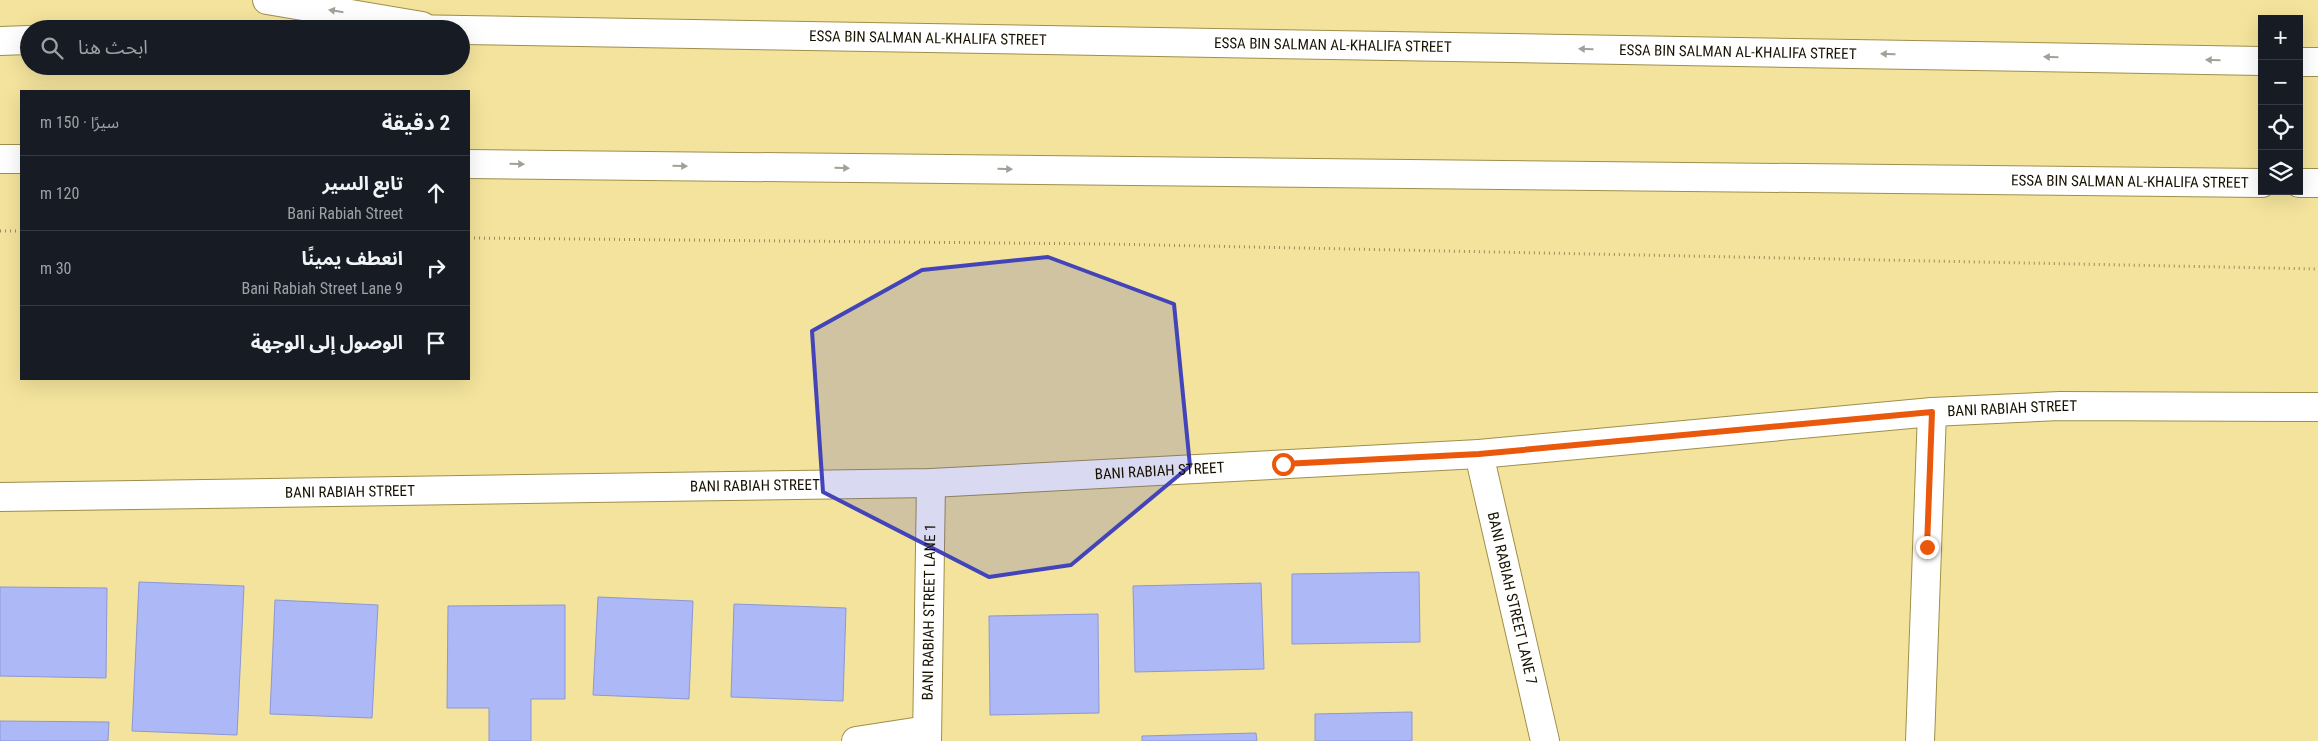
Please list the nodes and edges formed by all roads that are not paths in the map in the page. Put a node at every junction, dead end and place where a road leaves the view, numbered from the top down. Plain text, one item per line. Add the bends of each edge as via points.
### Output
1 (267, 0) edge
2 (388, 20) edge
3 (470, 29) edge
4 (0, 40) edge
5 (20, 40) edge
6 (2258, 61) edge
7 (2303, 62) edge
8 (2318, 62) edge
9 (0, 159) edge
10 (20, 159) edge
11 (470, 164) edge
12 (2258, 183) edge
13 (2303, 183) edge
14 (2318, 183) edge
15 (2318, 407) edge
16 (1932, 412) junction
17 (1479, 454) junction
18 (931, 483) junction
19 (0, 497) edge
20 (927, 736) edge
21 (856, 741) edge
22 (1545, 741) edge
23 (1920, 741) edge

2 -> 1 main road
6 -> 3 main road, ESSA BIN SALMAN AL-KHALIFA STREET
4 - 5 main road
7 - 8 main road
9 - 10 main road
11 -> 12 main road, ESSA BIN SALMAN AL-KHALIFA STREET
13 - 14 main road
15 - 16 main road, BANI RABIAH STREET via 2060,406
16 - 17 main road, BANI RABIAH STREET
16 - 23 main road
17 - 18 main road, BANI RABIAH STREET
17 - 22 main road, BANI RABIAH STREET LANE 7
18 - 19 main road, BANI RABIAH STREET
18 - 20 main road, BANI RABIAH STREET LANE 1
20 - 21 main road

